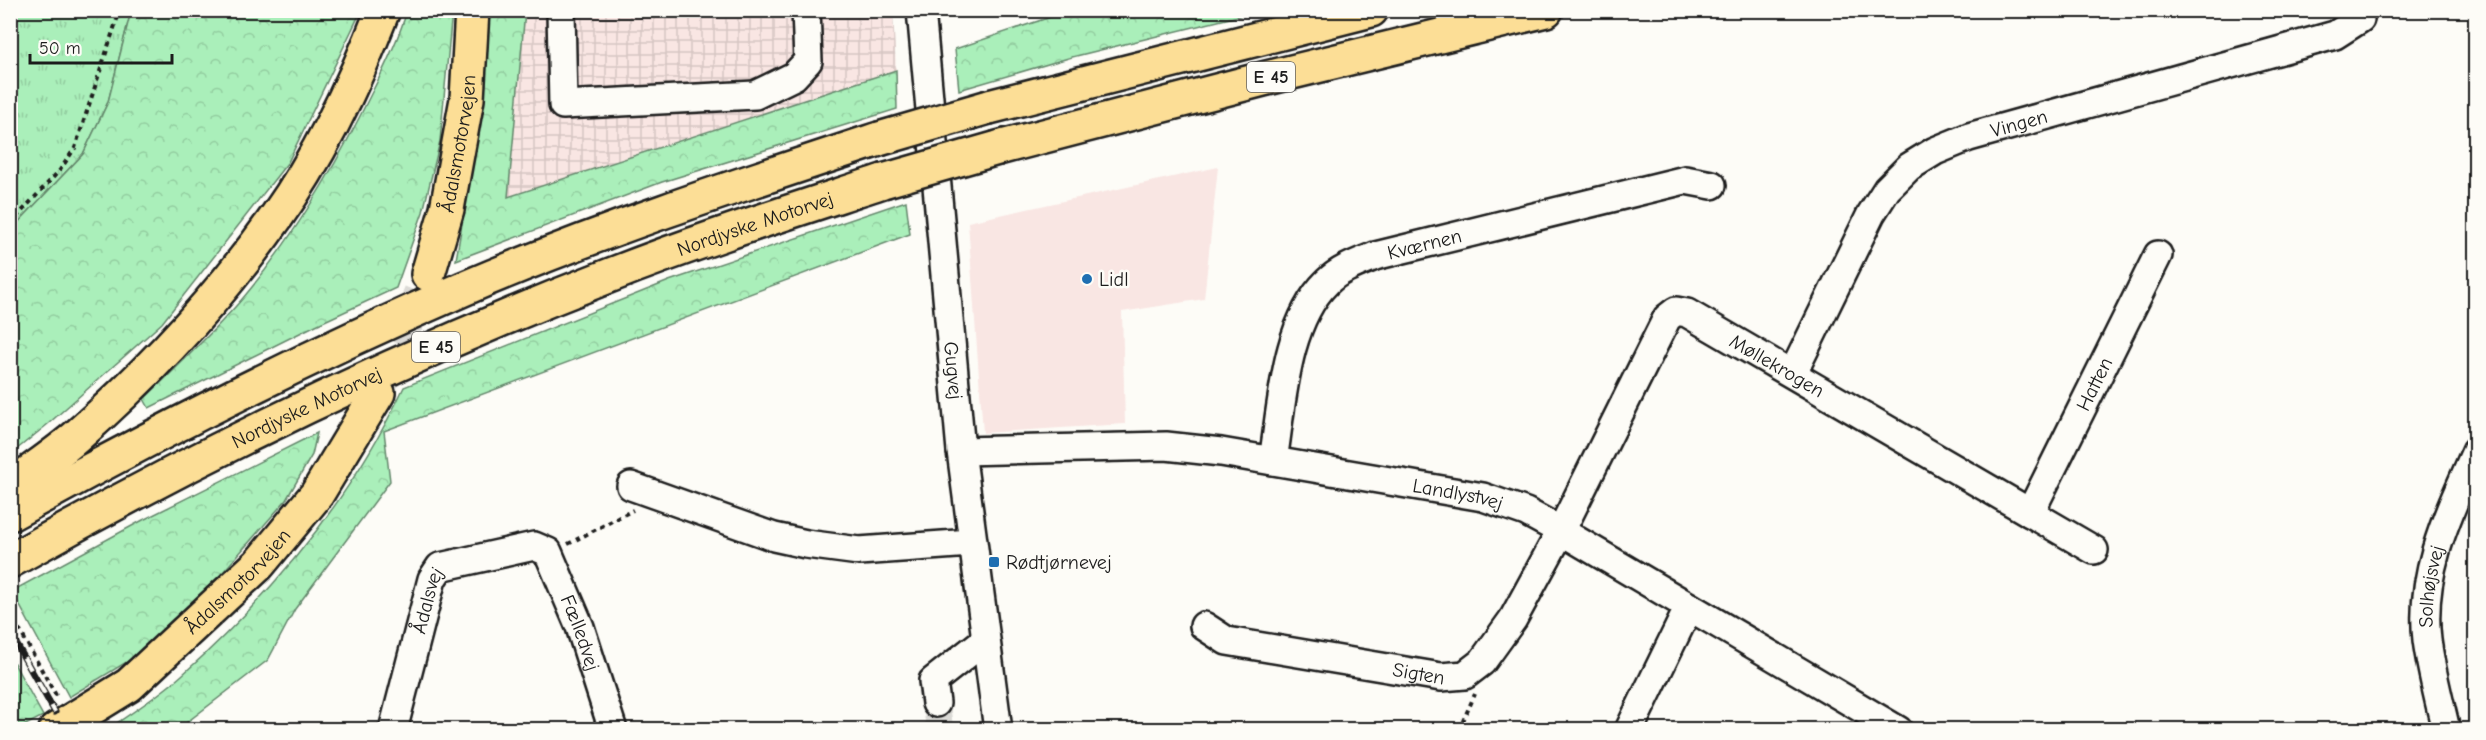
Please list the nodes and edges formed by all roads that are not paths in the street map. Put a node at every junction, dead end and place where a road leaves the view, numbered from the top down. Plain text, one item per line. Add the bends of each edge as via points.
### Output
1 (383, 10) edge
2 (472, 10) edge
3 (561, 10) edge
4 (806, 10) edge
5 (921, 10) edge
6 (1371, 10) edge
7 (1546, 10) edge
8 (2360, 19) dead end
9 (1712, 185) dead end
10 (2158, 255) dead end
11 (428, 274) tunnel mouth
12 (1793, 373) junction
13 (378, 393) tunnel mouth
14 (961, 451) junction
15 (2475, 452) edge
16 (1273, 461) junction
17 (631, 486) dead end
18 (10, 487) edge
19 (2030, 513) junction
20 (10, 514) edge
21 (1561, 531) junction
22 (971, 543) junction
23 (541, 549) joint
24 (2094, 550) dead end
25 (10, 561) edge
26 (1689, 607) junction
27 (1204, 626) dead end
28 (985, 640) junction
29 (936, 703) tunnel mouth
30 (58, 716) edge
31 (393, 729) edge
32 (613, 729) edge
33 (998, 729) edge
34 (1629, 729) edge
35 (1898, 729) edge
36 (2446, 729) edge

1 - 18 highway via 358,74 322,143 279,214 224,286 160,358 74,438
2 - 11 highway, Ådalsmotorvejen via 467,99 447,210
3 - 4 street via 563,105 755,95 794,76 808,61
5 - 14 street, Gugvej
6 - 20 highway, E 45, bridge via 989,107 733,187 464,289 215,404
7 - 25 highway, Nordjyske Motorvej / E 45, bridge via 998,148 883,181 613,274 352,384 232,442
8 - 12 street, Vingen via 2335,35 1969,137 1909,167 1887,189 1871,214
9 - 16 street, Kværnen via 1685,180 1375,256 1347,267 1309,303 1297,328
10 - 19 street, Hatten
12 - 19 street, Møllekrogen
12 - 21 street, Møllekrogen via 1687,313 1676,311 1667,318
13 - 30 highway, Ådalsmotorvejen via 317,494 259,564 129,685
14 - 16 street, Landlystvej via 1166,446
14 - 22 street, Gugvej
15 - 36 street, Solhøjsvej via 2438,539 2428,585 2427,638
16 - 21 street, Landlystvej via 1483,498 1526,512
17 - 22 street via 774,537 806,544 876,551
19 - 24 street, Møllekrogen
21 - 26 street, Landlystvej
21 - 27 street, Sigten via 1513,619 1482,662 1466,675 1441,677 1227,641
22 - 28 street, Gugvej
23 - 31 street, Ådalsvej via 440,567 432,579
23 - 32 street, Fælledvej via 580,627
26 - 34 street
26 - 35 street, Landlystvej
28 - 29 street via 933,681
28 - 33 street, Gugvej

